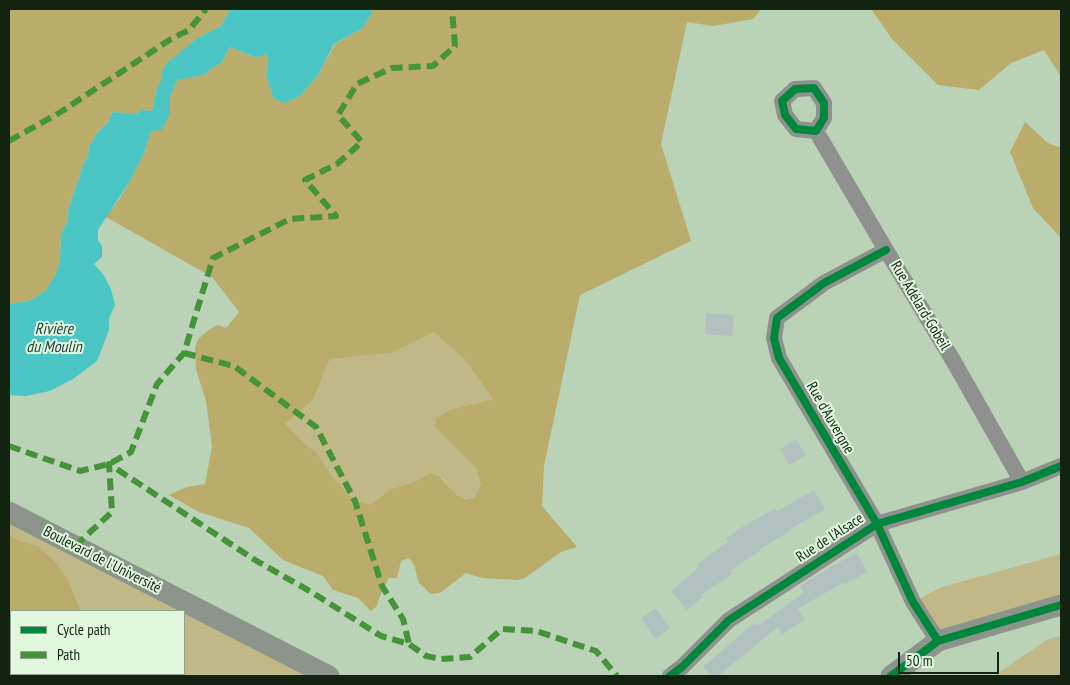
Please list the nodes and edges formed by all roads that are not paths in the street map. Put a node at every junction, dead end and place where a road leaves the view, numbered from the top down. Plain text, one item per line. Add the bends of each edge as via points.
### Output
1 (816, 131) dead end
2 (886, 250) junction
3 (1061, 466) edge
4 (1022, 482) junction
5 (9, 512) edge
6 (877, 524) junction
7 (1061, 605) edge
8 (938, 641) junction
9 (329, 676) edge
10 (670, 676) edge
11 (891, 676) edge

1 - 2 street, Rue Adélard-Gobeil
2 - 4 street, Rue Adélard-Gobeil
2 - 6 street, Rue d'Auvergne via 824,283 777,318 774,338 779,358
3 - 4 street, Rue de l'Alsace
4 - 6 street, Rue de l'Alsace
5 - 9 main road, Boulevard de l'Université
6 - 8 street, Rue d'Auvergne via 913,602
6 - 10 street, Rue de l'Alsace via 729,620
7 - 8 main road
8 - 11 main road

